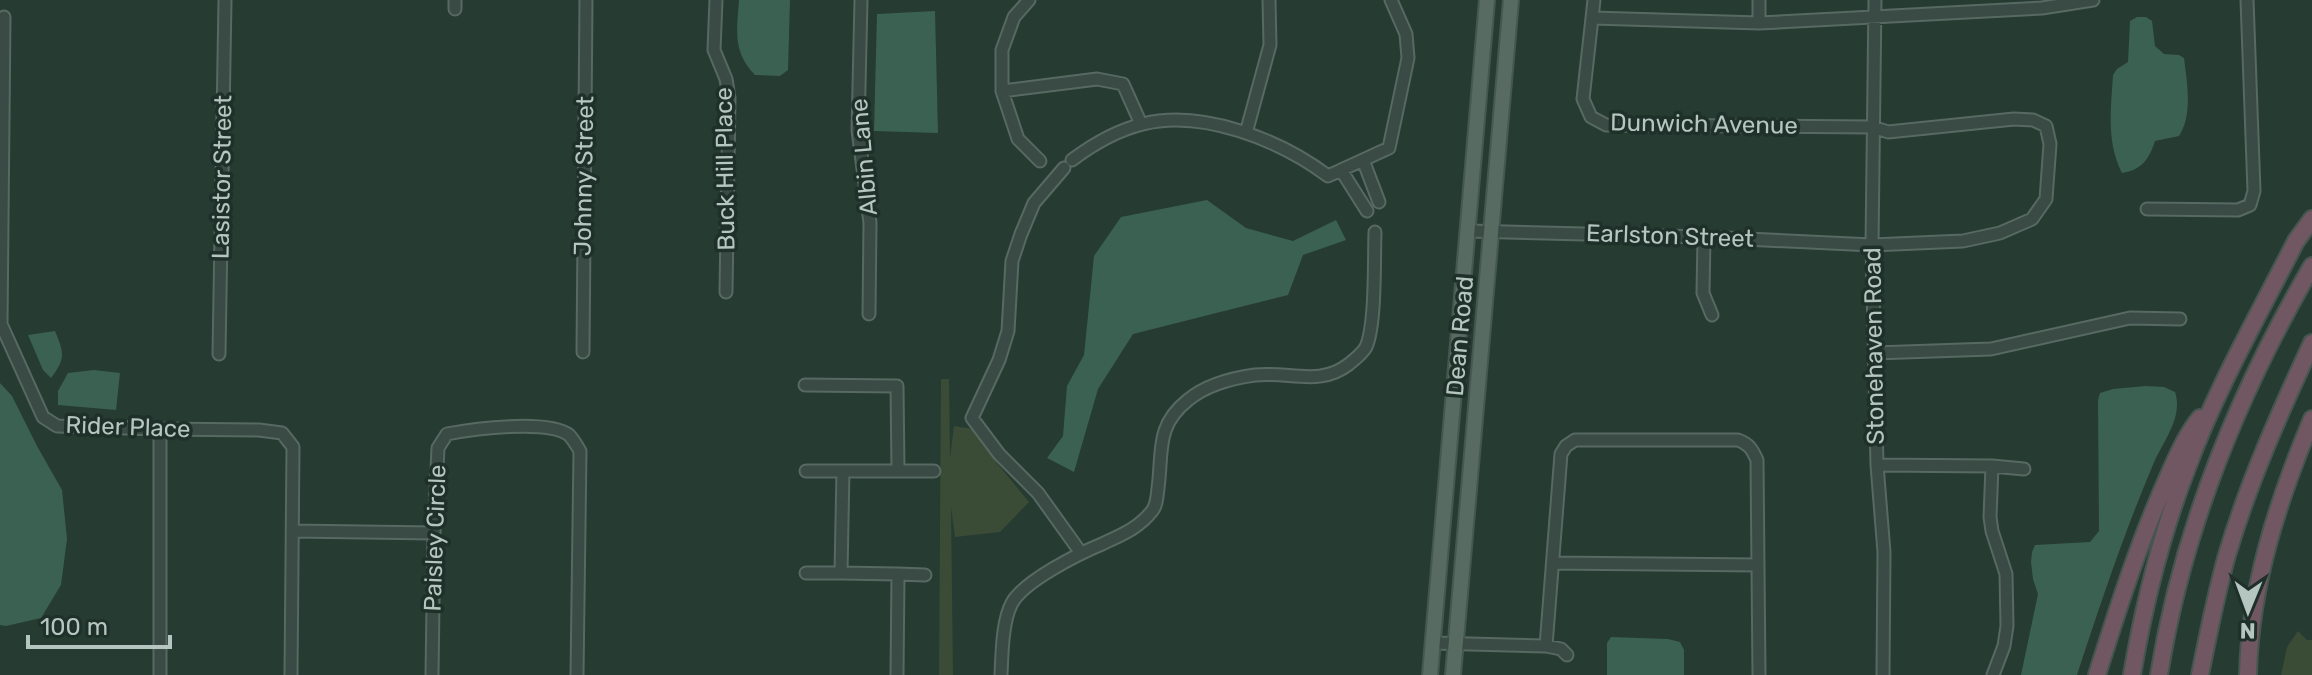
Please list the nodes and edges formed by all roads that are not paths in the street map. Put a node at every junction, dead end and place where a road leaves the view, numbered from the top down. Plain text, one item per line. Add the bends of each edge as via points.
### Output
1 (225, 0) edge
2 (586, 0) edge
3 (716, 0) edge
4 (861, 0) edge
5 (1029, 0) edge
6 (1269, 0) edge
7 (1391, 0) edge
8 (1487, 0) edge
9 (1511, 0) edge
10 (1594, 0) edge
11 (1759, 0) edge
12 (1875, 0) edge
13 (2093, 0) edge
14 (2247, 0) edge
15 (2042, 4) edge
16 (4, 17) dead end
17 (1874, 17) junction
18 (1593, 18) junction
19 (1759, 23) junction
20 (1002, 91) junction
21 (1141, 124) junction
22 (1873, 127) junction
23 (1246, 133) junction
24 (1363, 160) junction
25 (1040, 161) dead end
26 (1341, 170) junction
27 (1379, 202) dead end
28 (2147, 209) dead end
29 (1367, 211) dead end
30 (2312, 219) edge
31 (1468, 231) junction
32 (1491, 231) junction
33 (1375, 232) dead end
34 (1704, 237) junction
35 (1872, 245) junction
36 (2312, 266) edge
37 (726, 292) dead end
38 (869, 314) dead end
39 (1712, 315) dead end
40 (2180, 319) dead end
41 (2312, 343) edge
42 (583, 352) dead end
43 (1875, 353) junction
44 (219, 354) dead end
45 (805, 385) dead end
46 (2214, 401) junction
47 (2312, 419) edge
48 (160, 429) junction
49 (1877, 465) junction
50 (1992, 466) junction
51 (2024, 469) dead end
52 (806, 471) dead end
53 (843, 471) junction
54 (898, 471) junction
55 (934, 471) dead end
56 (293, 531) junction
57 (434, 533) junction
58 (1081, 553) junction
59 (1553, 563) junction
60 (1758, 565) junction
61 (806, 573) dead end
62 (841, 573) junction
63 (898, 574) junction
64 (925, 575) dead end
65 (1433, 643) junction
66 (1456, 644) junction
67 (1546, 646) junction
68 (1567, 655) dead end
69 (160, 675) edge
70 (291, 675) edge
71 (432, 675) edge
72 (577, 675) edge
73 (897, 675) edge
74 (1001, 675) edge
75 (1430, 675) edge
76 (1453, 675) edge
77 (1759, 675) edge
78 (1883, 675) edge
79 (1993, 675) edge
80 (2097, 675) edge
81 (2132, 675) edge
82 (2159, 675) edge
83 (2200, 675) edge
84 (2248, 675) edge

1 - 44 street, Lasistor Street
2 - 42 street, Johnny Street
3 - 37 street, Buck Hill Place via 714,50 729,98
4 - 38 street, Albin Lane via 858,130 870,223
5 - 20 street via 1014,17 1002,50
6 - 23 street via 1270,45
7 - 24 street via 1406,34 1408,58 1389,148
8 - 31 main road, Dean Road
9 - 32 main road, Dean Road
10 - 18 street, Dunwich Avenue
11 - 19 street
12 - 17 street, Stonehaven Road
13 - 15 street
14 - 28 street via 2254,191 2250,205 2238,210
15 - 17 street
16 - 48 street, Rider Place via 1,324 43,417 57,426
17 - 19 street
17 - 22 street, Stonehaven Road
18 - 19 street
18 - 22 street, Dunwich Avenue via 1583,99 1591,117 1606,125
20 - 21 street via 1097,79 1123,84
20 - 25 street via 1018,139
21 - 23 street via 1202,121
21 - 58 street via 1090,146 1034,203 1012,261 1008,331 972,418 1038,493
22 - 35 street, Stonehaven Road
22 - 35 street, Dunwich Avenue via 1888,132 2033,120 2046,126 2050,144 2046,199 2032,219 1963,241
23 - 26 street via 1328,176
24 - 26 street
24 - 27 street
26 - 29 street
30 - 46 highway
31 - 32 street, Earlston Street
31 - 65 main road, Dean Road
32 - 34 street, Earlston Street
32 - 66 main road, Dean Road
33 - 58 street via 1371,326 1358,357 1336,374 1254,375 1215,384 1189,399 1171,417 1161,441 1155,508 1140,525
34 - 35 street, Earlston Street
34 - 39 street via 1703,293
35 - 43 street, Stonehaven Road
36 - 82 highway via 2227,437 2180,575
40 - 43 street via 2130,318 1991,349
41 - 83 highway via 2244,502 2212,610
43 - 49 street, Stonehaven Road
45 - 54 street via 897,386
46 - 80 highway via 2193,427 2159,499
46 - 81 highway via 2157,556
47 - 84 highway via 2266,546 2249,634
48 - 56 street, Rider Place via 282,433 293,447
48 - 69 street
49 - 50 street
49 - 78 street, Stonehaven Road via 1884,552
50 - 51 street
50 - 79 street via 1990,517 2006,574 2007,626
52 - 53 street
53 - 54 street
53 - 62 street
54 - 55 street
56 - 57 street
56 - 70 street, Rider Place
57 - 71 street, Paisley Circle
57 - 72 street, Paisley Circle via 438,448 447,434 528,427 569,435 580,451
58 - 74 street via 1024,588 1011,605
59 - 60 street
59 - 60 street via 1561,454 1575,440 1738,440 1757,460
59 - 67 street
60 - 77 street
61 - 62 street
62 - 63 street
63 - 64 street
63 - 73 street
65 - 66 street
65 - 75 main road, Dean Road
66 - 67 street
66 - 76 main road, Dean Road
67 - 68 street

